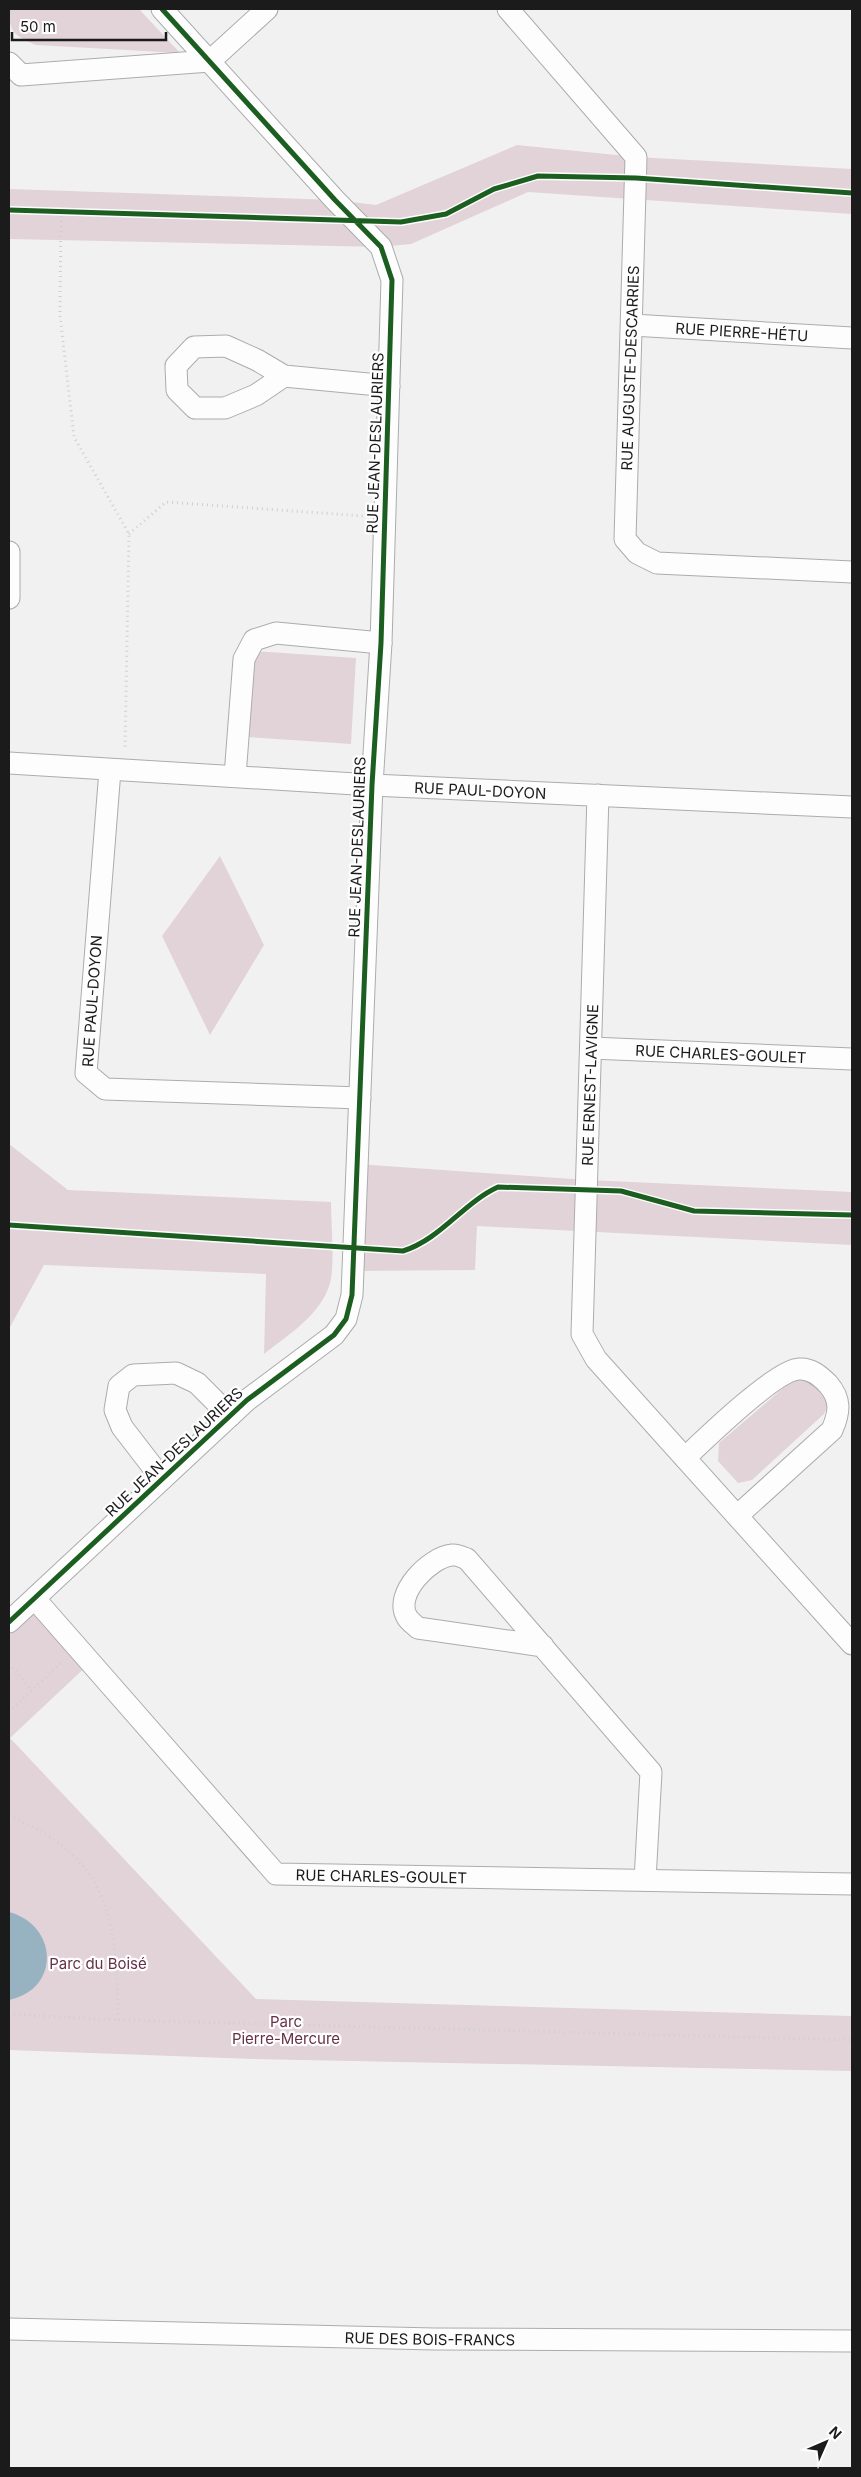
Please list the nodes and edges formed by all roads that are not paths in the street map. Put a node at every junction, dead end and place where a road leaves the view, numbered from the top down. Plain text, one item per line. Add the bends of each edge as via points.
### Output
1 (162, 9) edge
2 (267, 9) edge
3 (508, 9) edge
4 (210, 61) junction
5 (9, 63) edge
6 (632, 325) junction
7 (852, 338) edge
8 (284, 376) junction
9 (389, 386) junction
10 (9, 552) edge
11 (852, 572) edge
12 (9, 598) edge
13 (381, 643) junction
14 (9, 763) edge
15 (117, 770) junction
16 (235, 776) junction
17 (372, 785) junction
18 (598, 796) junction
19 (852, 807) edge
20 (591, 1048) junction
21 (852, 1059) edge
22 (360, 1098) junction
23 (230, 1416) junction
24 (685, 1458) junction
25 (162, 1478) junction
26 (737, 1516) junction
27 (35, 1599) junction
28 (9, 1622) edge
29 (852, 1644) edge
30 (543, 1646) junction
31 (645, 1880) junction
32 (852, 1884) edge
33 (9, 2329) edge
34 (852, 2341) edge

1 - 4 street, RUE JEAN-DESLAURIERS
2 - 4 street
3 - 6 street, RUE AUGUSTE-DESCARRIES via 636,157
4 - 5 street via 22,75
4 - 9 street, RUE JEAN-DESLAURIERS via 380,247 392,280
6 - 7 street, RUE PIERRE-HÉTU
6 - 11 street, RUE AUGUSTE-DESCARRIES via 625,539 637,553 657,563
8 - 8 street, RUE JEAN-DESLAURIERS via 226,346 194,347 176,366 177,390 195,408 225,408 256,395
8 - 9 street, RUE JEAN-DESLAURIERS
9 - 13 street, RUE JEAN-DESLAURIERS
10 - 12 street
13 - 16 street via 276,634 254,640 244,660
13 - 17 street, RUE JEAN-DESLAURIERS
14 - 15 street, RUE PAUL-DOYON
15 - 16 street, RUE PAUL-DOYON
15 - 22 street, RUE PAUL-DOYON via 86,1073 105,1089
16 - 17 street, RUE PAUL-DOYON
17 - 18 street, RUE PAUL-DOYON
17 - 22 street, RUE JEAN-DESLAURIERS
18 - 19 street, RUE PAUL-DOYON
18 - 20 street, RUE ERNEST-LAVIGNE
20 - 21 street, RUE CHARLES-GOULET
20 - 24 street, RUE ERNEST-LAVIGNE via 582,1334 596,1359
22 - 23 street, RUE JEAN-DESLAURIERS via 352,1295 346,1319 334,1335
23 - 25 street, RUE JEAN-DESLAURIERS
23 - 25 street, RUE JEAN-DESLAURIERS via 197,1383 176,1373 133,1375 119,1386 115,1410 122,1427
24 - 26 street, RUE ERNEST-LAVIGNE
24 - 26 street via 777,1377 798,1368 813,1371 829,1385 839,1402 838,1418 832,1430
25 - 27 street, RUE JEAN-DESLAURIERS
26 - 29 street, RUE ERNEST-LAVIGNE
27 - 28 street, RUE JEAN-DESLAURIERS
27 - 31 street, RUE CHARLES-GOULET via 276,1874
30 - 30 street via 467,1558 453,1554 438,1559 409,1585 404,1605 406,1616 418,1628
30 - 31 street via 651,1772
31 - 32 street, RUE CHARLES-GOULET
33 - 34 street, RUE DES BOIS-FRANCS via 434,2339

